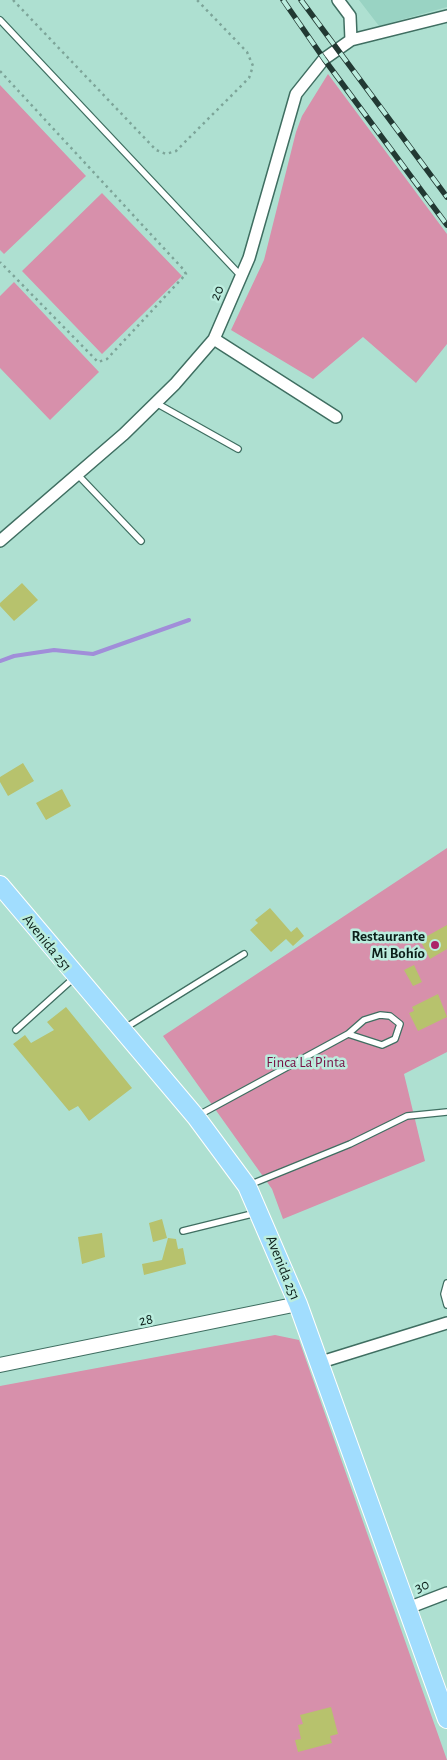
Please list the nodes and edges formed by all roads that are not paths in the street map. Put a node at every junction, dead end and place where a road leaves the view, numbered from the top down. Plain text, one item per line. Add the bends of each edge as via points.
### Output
1 (338, 0) edge
2 (447, 16) edge
3 (0, 20) edge
4 (351, 40) junction
5 (242, 276) junction
6 (214, 339) junction
7 (156, 403) junction
8 (336, 417) dead end
9 (238, 450) dead end
10 (78, 475) junction
11 (0, 541) edge
12 (141, 541) dead end
13 (0, 885) edge
14 (244, 954) dead end
15 (75, 977) junction
16 (16, 1030) dead end
17 (121, 1031) junction
18 (348, 1034) junction
19 (447, 1112) edge
20 (196, 1117) junction
21 (248, 1186) junction
22 (260, 1212) junction
23 (183, 1231) dead end
24 (447, 1283) edge
25 (298, 1304) junction
26 (447, 1305) edge
27 (447, 1323) edge
28 (318, 1363) junction
29 (0, 1365) edge
30 (447, 1593) edge
31 (408, 1608) junction
32 (447, 1719) edge

1 - 4 street via 350,16
2 - 4 street
3 - 5 lane
4 - 5 street, 20 via 324,59 296,94
5 - 6 street, 20
6 - 7 street, 20
6 - 8 street
7 - 9 lane
7 - 10 street, 20
10 - 11 street, 20
10 - 12 lane
13 - 15 main road, Avenida 251
14 - 17 lane
15 - 16 lane
15 - 17 main road, Avenida 251
17 - 20 main road, Avenida 251
18 - 18 lane via 364,1020 380,1015 390,1016 400,1024 395,1039 382,1045
18 - 20 lane
19 - 21 lane via 407,1116 350,1144
20 - 21 main road, Avenida 251
21 - 22 main road, Avenida 251
22 - 23 lane
22 - 25 main road, Avenida 251
24 - 26 lane via 444,1294
25 - 28 main road, Avenida 251
25 - 29 street, 28
27 - 28 street
28 - 31 main road, Avenida 251
30 - 31 street, 30
31 - 32 main road, Avenida 251

